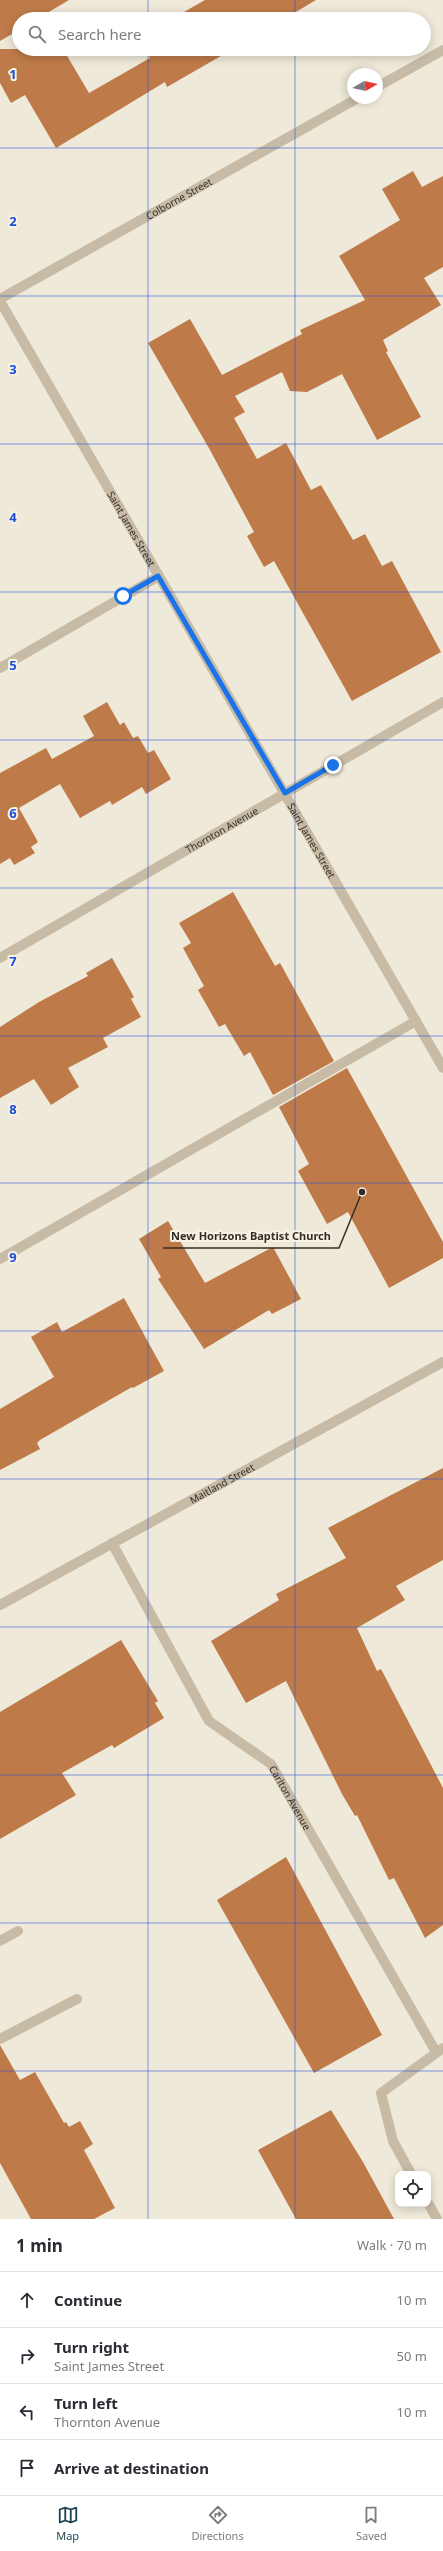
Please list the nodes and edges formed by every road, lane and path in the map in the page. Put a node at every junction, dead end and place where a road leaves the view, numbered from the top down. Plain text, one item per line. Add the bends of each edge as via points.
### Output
1 (443, 50) edge
2 (383, 84) edge
3 (347, 104) edge
4 (0, 300) edge
5 (158, 576) junction
6 (0, 668) edge
7 (443, 702) edge
8 (285, 793) junction
9 (0, 958) edge
10 (416, 1021) junction
11 (443, 1068) edge
12 (0, 1259) edge
13 (443, 1362) edge
14 (112, 1543) junction
15 (0, 1605) edge
16 (18, 1931) dead end
17 (0, 1941) edge
18 (77, 1999) dead end
19 (0, 2039) edge
20 (440, 2050) edge
21 (409, 2171) edge
22 (430, 2207) edge
23 (437, 2219) edge

1 - 2 street
3 - 4 street, Colborne Street
4 - 5 street, Saint James Street
5 - 6 street
5 - 8 street, Saint James Street
7 - 8 street, Thornton Avenue
8 - 9 street, Thornton Avenue
8 - 10 street, Saint James Street
10 - 11 street, Saint James Street
10 - 12 street
13 - 14 street, Maitland Street
14 - 15 street, Maitland Street
14 - 20 street, Carlton Avenue via 209,1721 271,1764
16 - 17 street
18 - 19 street
20 - 21 street, Carlton Avenue via 381,2094 393,2141
22 - 23 street

